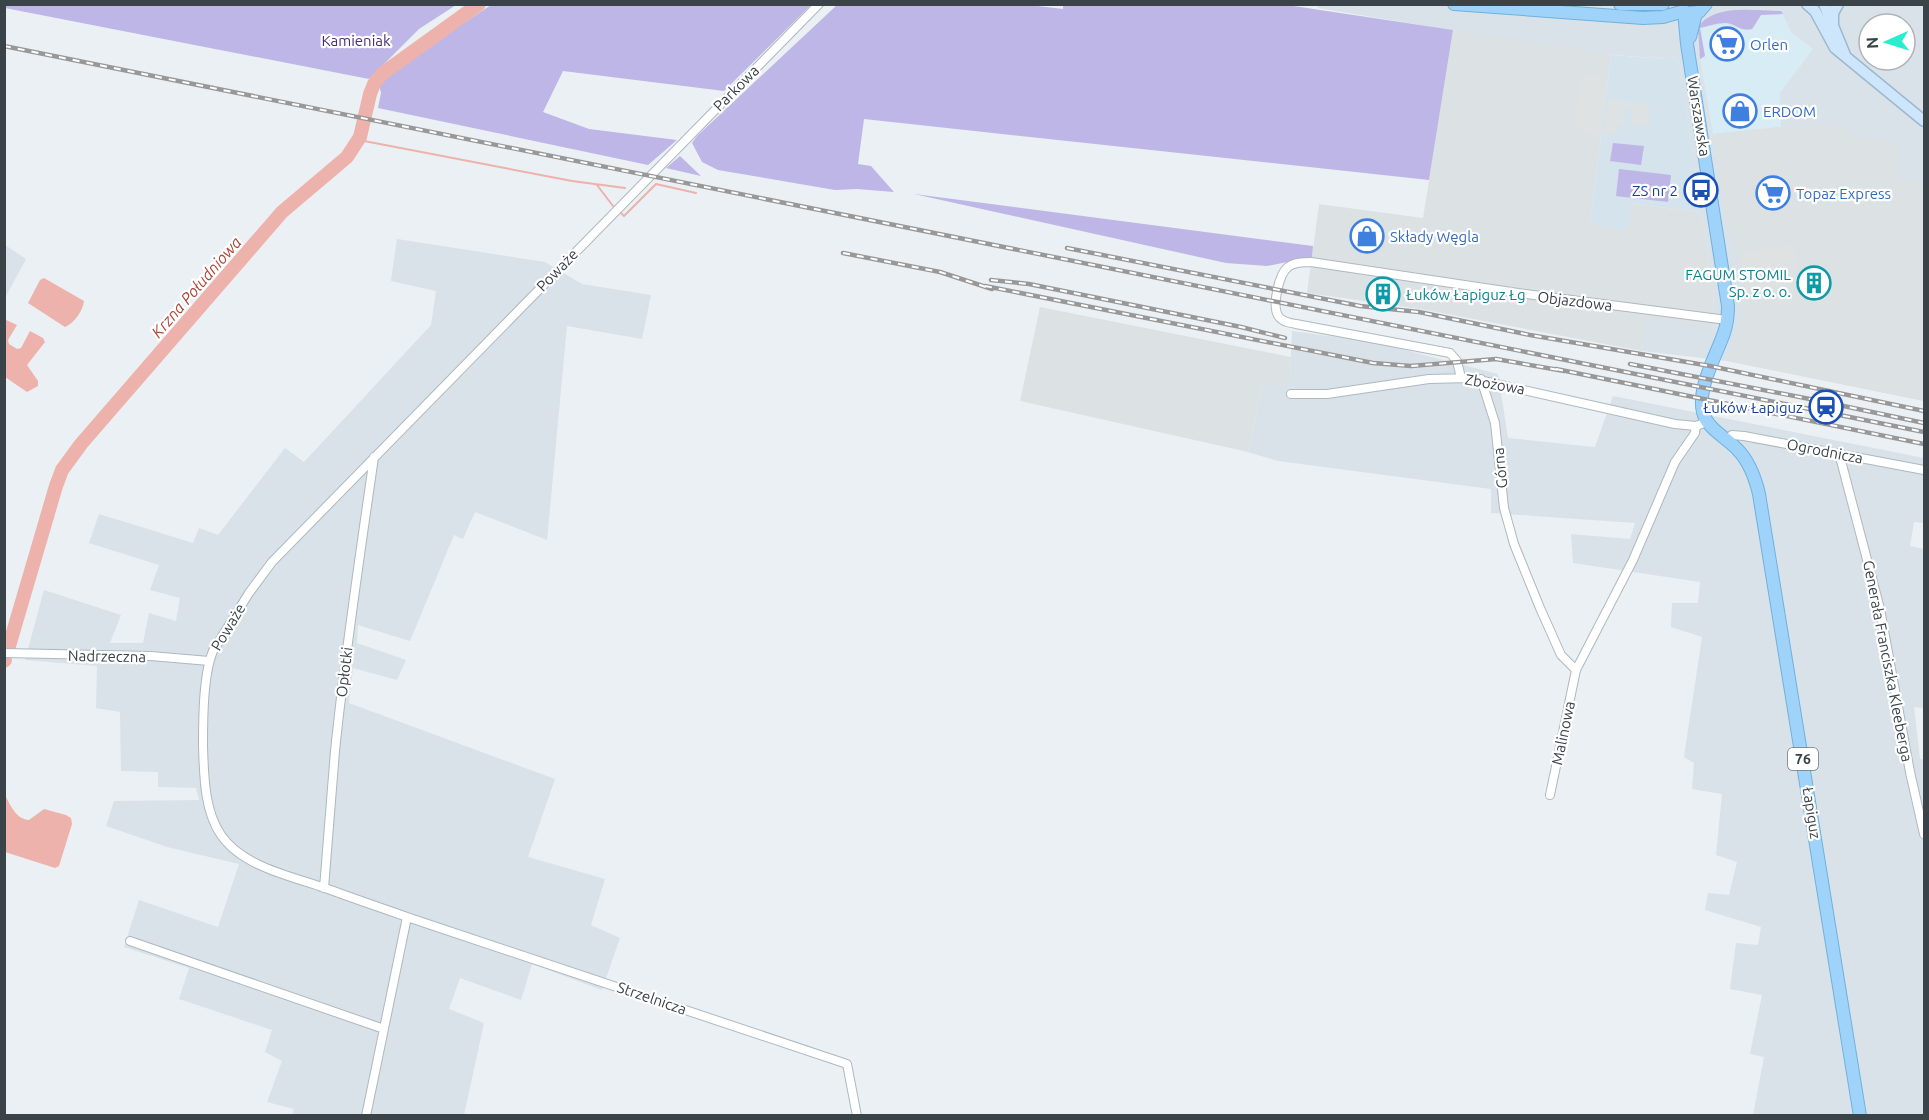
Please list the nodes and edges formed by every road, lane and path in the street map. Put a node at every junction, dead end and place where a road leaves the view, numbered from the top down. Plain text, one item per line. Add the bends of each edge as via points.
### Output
1 (819, 4) edge
2 (1454, 4) edge
3 (1620, 4) edge
4 (1663, 4) edge
5 (1706, 4) edge
6 (1807, 4) edge
7 (1824, 4) edge
8 (1838, 4) edge
9 (1686, 10) edge
10 (1834, 29) junction
11 (1849, 60) junction
12 (1924, 121) edge
13 (653, 171) joint
14 (1727, 320) junction
15 (1461, 378) junction
16 (1481, 380) junction
17 (1291, 394) dead end
18 (1701, 424) junction
19 (1726, 439) junction
20 (1839, 453) junction
21 (374, 457) junction
22 (1924, 470) edge
23 (4, 653) edge
24 (209, 661) junction
25 (1576, 670) junction
26 (1550, 795) dead end
27 (1924, 834) edge
28 (324, 888) junction
29 (406, 917) junction
30 (130, 941) dead end
31 (384, 1029) junction
32 (366, 1116) edge
33 (857, 1116) edge
34 (1860, 1116) edge

1 - 13 street, Parkowa
2 - 9 main road via 1642,18
3 - 4 main road
5 - 9 main road
6 - 11 main road via 1815,11 1834,48
7 - 10 main road
8 - 10 main road via 1833,13
9 - 14 main road, Warszawska via 1689,56
10 - 11 main road
11 - 12 main road
13 - 21 street, Poważe
14 - 15 street, Objazdowa via 1311,262 1291,265 1283,273 1275,301 1277,315 1283,320 1450,353 1457,361
14 - 18 main road, Warszawska via 1702,399
15 - 16 street, Zbożowa
15 - 17 street, Zbożowa via 1328,394
16 - 18 street, Zbożowa via 1675,423
16 - 25 street, Górna via 1495,423 1504,508 1519,556 1561,655
18 - 19 main road, Łapiguz / 76
18 - 25 street, Malinowa via 1675,462 1633,560
19 - 20 street, Ogrodnicza via 1736,435
19 - 34 main road, Łapiguz / 76 via 1748,464 1764,515
20 - 22 street, Ogrodnicza
20 - 27 street, Generała Franciszka Kleeberga via 1878,600
21 - 24 street, Poważe via 272,562
21 - 28 street, Opłotki via 344,672
23 - 24 street, Nadrzeczna
24 - 28 street, Poważe via 204,762 208,803 216,825 229,844 243,855
25 - 26 street, Malinowa
28 - 29 street, Poważe
29 - 31 street
29 - 33 street, Strzelnicza via 847,1064
30 - 31 street
31 - 32 street

